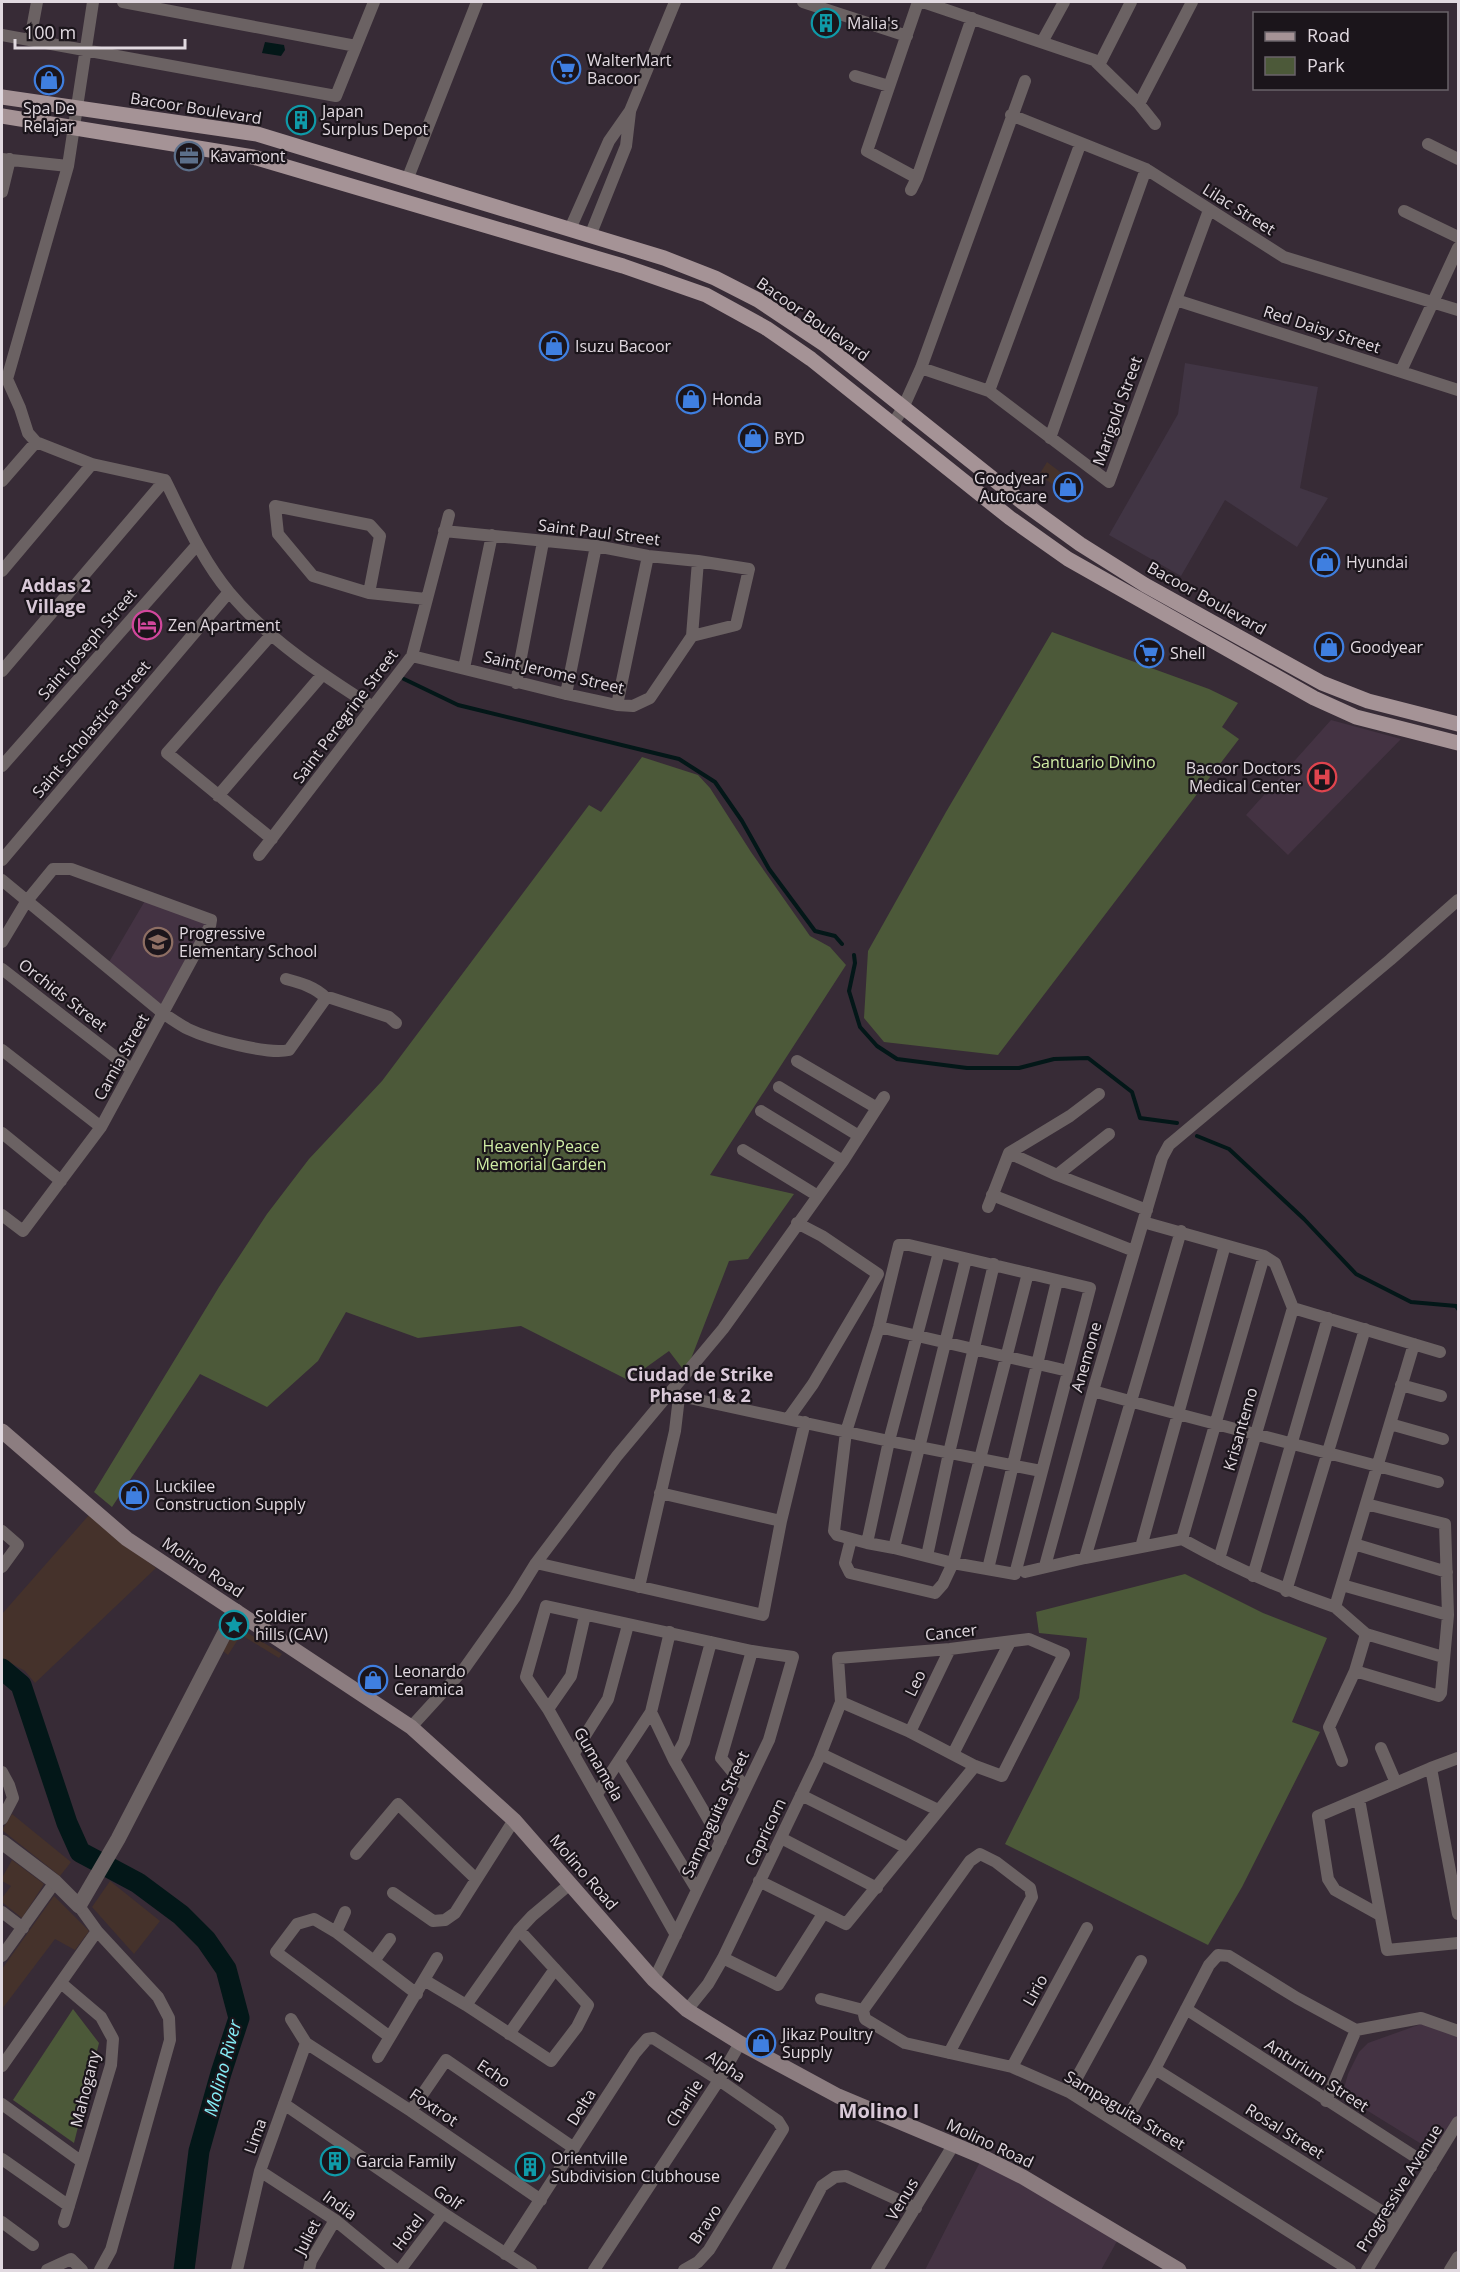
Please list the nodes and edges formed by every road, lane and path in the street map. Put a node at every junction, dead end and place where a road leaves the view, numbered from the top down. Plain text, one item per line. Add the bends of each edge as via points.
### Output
1 (37, 2) edge
2 (93, 2) edge
3 (123, 2) edge
4 (374, 2) edge
5 (477, 2) edge
6 (675, 2) edge
7 (803, 2) edge
8 (921, 2) edge
9 (1064, 2) edge
10 (1131, 2) edge
11 (1192, 2) edge
12 (972, 18) junction
13 (2, 36) edge
14 (907, 36) junction
15 (30, 40) junction
16 (1042, 42) junction
17 (356, 46) junction
18 (84, 50) junction
19 (1099, 65) junction
20 (855, 76) dead end
21 (1025, 81) dead end
22 (889, 86) junction
23 (2, 97) edge
24 (1139, 104) junction
25 (77, 109) junction
26 (630, 111) junction
27 (2, 116) edge
28 (1011, 116) junction
29 (1155, 124) dead end
30 (74, 127) junction
31 (1428, 144) dead end
32 (1080, 145) junction
33 (6, 159) edge
34 (602, 159) junction
35 (1458, 159) edge
36 (68, 166) junction
37 (618, 166) junction
38 (1146, 170) junction
39 (407, 180) junction
40 (2, 192) edge
41 (1209, 210) junction
42 (1404, 211) dead end
43 (570, 229) junction
44 (590, 236) junction
45 (1458, 237) edge
46 (1458, 248) edge
47 (1176, 300) junction
48 (1432, 302) junction
49 (1458, 310) edge
50 (921, 368) junction
51 (1401, 371) junction
52 (4, 381) edge
53 (1458, 390) edge
54 (989, 392) junction
55 (903, 408) junction
56 (893, 424) junction
57 (1050, 438) junction
58 (36, 442) junction
59 (92, 464) junction
60 (165, 480) junction
61 (2, 482) edge
62 (449, 515) dead end
63 (444, 531) junction
64 (492, 535) junction
65 (543, 542) junction
66 (198, 544) junction
67 (596, 546) junction
68 (648, 556) junction
69 (698, 561) junction
70 (2, 571) edge
71 (229, 592) junction
72 (369, 593) junction
73 (426, 599) junction
74 (271, 635) junction
75 (692, 636) junction
76 (412, 656) junction
77 (464, 668) junction
78 (2, 671) edge
79 (322, 675) junction
80 (516, 683) junction
81 (566, 694) junction
82 (617, 705) junction
83 (373, 707) junction
84 (1458, 723) edge
85 (1458, 743) edge
86 (2, 766) edge
87 (218, 796) junction
88 (272, 839) junction
89 (259, 855) dead end
90 (2, 860) edge
91 (2, 880) edge
92 (1458, 900) edge
93 (26, 902) junction
94 (2, 942) edge
95 (2, 969) edge
96 (286, 979) dead end
97 (326, 998) junction
98 (164, 1014) junction
99 (396, 1023) dead end
100 (2, 1050) edge
101 (796, 1061) dead end
102 (132, 1070) junction
103 (779, 1087) dead end
104 (1099, 1094) dead end
105 (761, 1111) dead end
106 (101, 1127) junction
107 (2, 1134) edge
108 (1109, 1134) dead end
109 (859, 1136) junction
110 (743, 1150) dead end
111 (1009, 1154) junction
112 (843, 1161) junction
113 (1057, 1175) junction
114 (61, 1181) junction
115 (992, 1195) junction
116 (818, 1197) junction
117 (988, 1207) dead end
118 (2, 1215) edge
119 (1145, 1216) junction
120 (796, 1223) junction
121 (1180, 1231) junction
122 (1225, 1245) junction
123 (1134, 1251) junction
124 (939, 1252) junction
125 (1264, 1256) junction
126 (966, 1259) junction
127 (994, 1264) junction
128 (1028, 1274) junction
129 (1057, 1281) junction
130 (1293, 1308) junction
131 (1328, 1318) junction
132 (879, 1327) junction
133 (1365, 1329) junction
134 (916, 1336) junction
135 (945, 1344) junction
136 (1414, 1344) junction
137 (975, 1350) junction
138 (1440, 1352) dead end
139 (1007, 1356) junction
140 (1037, 1364) junction
141 (1068, 1371) junction
142 (1401, 1385) junction
143 (1093, 1391) junction
144 (675, 1395) junction
145 (1441, 1396) dead end
146 (1131, 1402) junction
147 (1177, 1415) junction
148 (788, 1419) junction
149 (805, 1422) junction
150 (1390, 1424) junction
151 (1216, 1425) junction
152 (2, 1431) edge
153 (846, 1432) junction
154 (1257, 1433) junction
155 (1443, 1439) dead end
156 (889, 1442) junction
157 (1291, 1444) junction
158 (919, 1447) junction
159 (949, 1453) junction
160 (1327, 1454) junction
161 (978, 1459) junction
162 (1013, 1466) junction
163 (1378, 1466) junction
164 (1041, 1472) junction
165 (1438, 1482) dead end
166 (660, 1493) junction
167 (1366, 1504) junction
168 (781, 1521) junction
169 (2, 1531) edge
170 (851, 1539) junction
171 (1182, 1539) junction
172 (867, 1543) junction
173 (1354, 1544) junction
174 (1141, 1547) junction
175 (894, 1548) junction
176 (927, 1556) junction
177 (1085, 1558) junction
178 (1219, 1559) junction
179 (536, 1563) junction
180 (953, 1563) junction
181 (1045, 1566) junction
182 (2, 1567) edge
183 (988, 1569) junction
184 (1025, 1572) dead end
185 (1447, 1572) junction
186 (1253, 1576) junction
187 (1342, 1585) junction
188 (639, 1587) junction
189 (1286, 1591) junction
190 (1335, 1607) junction
191 (236, 1611) junction
192 (585, 1615) junction
193 (1448, 1615) junction
194 (628, 1624) junction
195 (670, 1632) junction
196 (1366, 1634) junction
197 (711, 1642) junction
198 (1010, 1642) junction
199 (950, 1649) junction
200 (752, 1651) junction
201 (1443, 1657) junction
202 (838, 1658) joint
203 (1355, 1671) junction
204 (841, 1702) junction
205 (549, 1709) junction
206 (651, 1712) junction
207 (411, 1727) junction
208 (910, 1732) junction
209 (1381, 1749) dead end
210 (574, 1754) junction
211 (821, 1754) junction
212 (953, 1754) junction
213 (1458, 1758) edge
214 (674, 1760) junction
215 (619, 1761) junction
216 (1342, 1761) dead end
217 (975, 1766) junction
218 (1431, 1768) junction
219 (2, 1772) edge
220 (1396, 1783) junction
221 (746, 1788) junction
222 (597, 1794) junction
223 (801, 1795) junction
224 (1359, 1799) junction
225 (938, 1810) junction
226 (2, 1819) edge
227 (514, 1820) junction
228 (781, 1838) junction
229 (721, 1841) junction
230 (2, 1842) edge
231 (907, 1848) junction
232 (356, 1854) dead end
233 (475, 1878) junction
234 (759, 1881) junction
235 (55, 1882) junction
236 (570, 1884) junction
237 (877, 1888) junction
238 (697, 1890) junction
239 (393, 1893) dead end
240 (80, 1906) junction
241 (2, 1912) edge
242 (345, 1912) dead end
243 (823, 1914) junction
244 (1380, 1914) junction
245 (1458, 1914) edge
246 (23, 1928) junction
247 (1087, 1928) dead end
248 (519, 1930) junction
249 (97, 1931) junction
250 (336, 1932) junction
251 (676, 1935) junction
252 (390, 1939) dead end
253 (1458, 1943) edge
254 (2, 1956) edge
255 (437, 1958) dead end
256 (723, 1958) junction
257 (1141, 1961) dead end
258 (374, 1962) junction
259 (555, 1969) junction
260 (424, 1980) junction
261 (654, 1980) junction
262 (61, 1983) junction
263 (417, 1994) junction
264 (821, 1999) dead end
265 (466, 2005) junction
266 (1186, 2009) junction
267 (687, 2010) junction
268 (863, 2010) junction
269 (291, 2019) dead end
270 (1356, 2030) junction
271 (1458, 2031) edge
272 (509, 2034) junction
273 (390, 2037) junction
274 (647, 2039) joint
275 (306, 2043) junction
276 (740, 2043) junction
277 (949, 2053) junction
278 (378, 2057) dead end
279 (2, 2066) edge
280 (1011, 2067) junction
281 (1155, 2069) junction
282 (719, 2080) junction
283 (1069, 2092) junction
284 (1326, 2101) junction
285 (2, 2104) edge
286 (284, 2104) junction
287 (411, 2111) junction
288 (1458, 2122) edge
289 (1123, 2126) junction
290 (783, 2129) joint
291 (954, 2144) junction
292 (574, 2148) junction
293 (2, 2159) edge
294 (82, 2162) junction
295 (1431, 2167) junction
296 (260, 2171) junction
297 (541, 2200) junction
298 (69, 2206) junction
299 (916, 2208) junction
300 (442, 2213) junction
301 (335, 2220) junction
302 (1397, 2221) junction
303 (2, 2222) edge
304 (64, 2222) dead end
305 (33, 2245) dead end
306 (505, 2254) junction
307 (1458, 2257) edge
308 (46, 2271) edge
309 (82, 2271) edge
310 (100, 2271) edge
311 (237, 2271) edge
312 (309, 2271) edge
313 (398, 2271) edge
314 (531, 2271) edge
315 (594, 2271) edge
316 (684, 2271) edge
317 (778, 2271) edge
318 (877, 2271) edge
319 (1179, 2271) edge
320 (1350, 2271) edge
321 (1367, 2271) edge
322 (1450, 2271) edge

1 - 15 street
2 - 18 street
3 - 17 street
4 - 17 street
5 - 39 street
6 - 26 street
7 - 14 street
8 - 12 street
8 - 14 street
9 - 16 street
10 - 19 street
11 - 24 street
12 - 16 street
12 - 22 street via 914,184 867,151
13 - 15 street
14 - 22 street
15 - 18 street
16 - 19 street
17 - 18 street via 336,96
18 - 25 street
19 - 24 street
20 - 22 street
21 - 28 street
23 - 25 main road, Bacoor Boulevard
24 - 29 street
25 - 30 street
25 - 39 main road, Bacoor Boulevard via 257,134
26 - 34 street via 609,141
26 - 37 street via 626,146
27 - 30 main road, Bacoor Boulevard
28 - 32 street, Lilac Street
28 - 50 street
30 - 36 street
30 - 56 main road, Bacoor Boulevard via 253,157 657,277 706,296 766,328
31 - 35 street
32 - 38 street, Lilac Street
32 - 54 street
33 - 36 street
33 - 40 street
34 - 37 street
34 - 43 street
36 - 52 street
37 - 44 street
38 - 41 street, Lilac Street
38 - 57 street
39 - 43 main road, Bacoor Boulevard
41 - 47 street, Marigold Street
41 - 48 street, Lilac Street via 1284,257
42 - 45 street
43 - 44 main road, Bacoor Boulevard
44 - 55 main road, Bacoor Boulevard via 674,262 758,300 824,344
46 - 48 street
47 - 51 street, Red Daisy Street
47 - 57 street, Marigold Street via 1109,482
48 - 49 street, Lilac Street
48 - 51 street
50 - 54 street, Marigold Street
50 - 55 street
51 - 53 street, Red Daisy Street
52 - 58 street
54 - 57 street, Marigold Street
55 - 56 street
55 - 84 main road, Bacoor Boulevard via 1080,544 1153,590 1322,683 1378,704
56 - 85 main road, Bacoor Boulevard via 1068,559 1259,668 1356,717
58 - 59 street
58 - 61 street
59 - 60 street
59 - 70 street
60 - 66 street
60 - 78 street
62 - 63 street, Saint Peregrine Street
63 - 64 street, Saint Paul Street
63 - 73 street, Saint Peregrine Street
64 - 65 street, Saint Paul Street
64 - 77 street
65 - 67 street, Saint Paul Street
65 - 80 street
66 - 71 street
66 - 86 street, Saint Joseph Street
67 - 68 street, Saint Paul Street
67 - 81 street
68 - 69 street, Saint Paul Street
68 - 82 street
69 - 75 street
69 - 75 street, Saint Paul Street via 749,569 736,625
71 - 74 street
71 - 90 street, Saint Scholastica Street
72 - 72 street via 380,536 370,525 275,506 278,534 313,576
72 - 73 street
73 - 76 street, Saint Peregrine Street
74 - 79 street
74 - 87 street via 167,753
75 - 82 street, Saint Jerome Street via 650,698 633,705
76 - 77 street, Saint Jerome Street
76 - 83 street, Saint Peregrine Street
77 - 80 street, Saint Jerome Street
79 - 83 street
79 - 87 street
80 - 81 street, Saint Jerome Street
81 - 82 street, Saint Jerome Street
83 - 88 street, Saint Peregrine Street
87 - 88 street
88 - 89 street, Saint Peregrine Street
91 - 93 street, Camia Street
92 - 119 street, Anemone via 1178,1135 1162,1158
93 - 94 street
93 - 98 street, Camia Street
93 - 98 street via 53,869 71,868 211,920
95 - 102 street, Orchids Street
96 - 97 street via 305,984
97 - 98 street via 289,1050 278,1053 214,1038
97 - 99 street via 390,1017
98 - 102 street, Camia Street
100 - 106 street
101 - 109 street via 880,1103
102 - 106 street, Camia Street
103 - 109 street
104 - 111 street
105 - 112 street
106 - 114 street, Camia Street
107 - 114 street
108 - 113 street
109 - 112 street
110 - 116 street
111 - 113 street
111 - 115 street
112 - 116 street
113 - 119 street
114 - 118 street, Camia Street via 23,1231
115 - 117 street
115 - 123 street
116 - 120 street
119 - 121 street
119 - 123 street, Anemone
120 - 144 street
120 - 148 street via 878,1274
121 - 122 street
121 - 146 street
122 - 125 street
122 - 147 street
123 - 143 street, Anemone
124 - 126 street
124 - 132 street via 899,1245
124 - 134 street
125 - 130 street via 1275,1263
125 - 151 street
126 - 127 street
126 - 135 street
127 - 128 street
127 - 137 street
128 - 129 street
128 - 139 street
129 - 140 street
129 - 141 street via 1089,1288
130 - 131 street
130 - 154 street, Krisantemo
131 - 133 street
131 - 157 street
132 - 134 street
132 - 153 street
133 - 136 street
133 - 160 street
134 - 135 street
134 - 156 street
135 - 137 street
135 - 158 street
136 - 138 street
136 - 142 street
137 - 139 street
137 - 159 street
139 - 140 street
139 - 161 street
140 - 141 street
140 - 162 street
141 - 164 street
142 - 145 street
142 - 150 street
143 - 146 street
143 - 181 street, Anemone
144 - 148 street
144 - 166 street via 675,1431
144 - 179 street via 617,1455
146 - 147 street
146 - 177 street
147 - 151 street
147 - 174 street
148 - 149 street
149 - 153 street
149 - 168 street
150 - 155 street
150 - 163 street
151 - 154 street
151 - 171 street
152 - 191 main road, Molino Road via 128,1539
153 - 156 street
153 - 170 street via 834,1531
154 - 157 street
154 - 178 street, Krisantemo
156 - 158 street
156 - 172 street
157 - 160 street
157 - 186 street
158 - 159 street
158 - 175 street
159 - 161 street
159 - 176 street
160 - 163 street
160 - 189 street
161 - 162 street
161 - 180 street
162 - 164 street
162 - 183 street
163 - 165 street
163 - 167 street
164 - 183 street via 1015,1574
166 - 168 street
166 - 188 street
167 - 173 street
167 - 185 street via 1445,1524
168 - 188 street via 763,1615
169 - 182 street via 18,1545
170 - 172 street
170 - 180 street via 845,1563 850,1573 861,1576 935,1593
171 - 174 street
171 - 178 street
172 - 175 street
173 - 185 street
173 - 187 street
174 - 177 street
175 - 176 street
176 - 180 street
177 - 181 street
178 - 186 street
179 - 188 street
179 - 207 street via 464,1670
180 - 183 street
181 - 184 street
185 - 193 street
186 - 189 street
187 - 190 street
187 - 193 street
189 - 190 street
190 - 196 street
191 - 207 main road, Molino Road
191 - 240 street
192 - 194 street
192 - 205 street via 570,1676
192 - 205 street, Gumamela via 546,1606 526,1677
193 - 201 street
194 - 195 street
194 - 210 street via 608,1699
195 - 197 street
195 - 206 street
196 - 201 street
196 - 203 street
197 - 200 street
197 - 214 street via 684,1742
198 - 199 street, Cancer
198 - 212 street
198 - 217 street, Cancer via 1029,1640 1064,1654 1002,1776
199 - 202 street, Cancer
199 - 208 street, Leo
200 - 221 street via 722,1758
200 - 221 street, Sampaguita Street via 793,1657 769,1740
201 - 203 street via 1439,1696
202 - 204 street, Capricorn
203 - 216 street via 1329,1727
204 - 208 street
204 - 211 street, Capricorn
205 - 210 street, Gumamela
206 - 214 street
206 - 215 street
207 - 227 main road, Molino Road
208 - 212 street
209 - 220 street
210 - 222 street, Gumamela
211 - 223 street, Capricorn
211 - 225 street
212 - 217 street
213 - 218 street
214 - 229 street
215 - 222 street
215 - 238 street
217 - 225 street
218 - 220 street
218 - 245 street
219 - 226 street via 13,1798
220 - 224 street
221 - 229 street, Sampaguita Street
222 - 251 street, Gumamela
223 - 228 street, Capricorn
223 - 231 street
224 - 244 street
224 - 244 street via 1318,1816 1328,1879 1335,1890
225 - 231 street
227 - 233 street
227 - 236 main road, Molino Road
228 - 234 street, Capricorn
228 - 237 street
229 - 238 street, Sampaguita Street
230 - 235 street
231 - 237 street
232 - 233 street via 398,1804
233 - 239 street via 455,1913 445,1920 433,1920
234 - 243 street
234 - 256 street, Capricorn
235 - 240 street
235 - 246 street
236 - 248 street
236 - 261 main road, Molino Road
237 - 243 street via 846,1924
238 - 251 street, Sampaguita Street
240 - 249 street
241 - 246 street
242 - 250 street
243 - 256 street via 778,1985
244 - 253 street via 1387,1950
246 - 254 street
247 - 280 street, Lirio
248 - 259 street
248 - 265 street
249 - 262 street
249 - 310 street via 158,1997 169,2018 170,2040 111,2250
250 - 258 street
250 - 273 street via 314,1919 297,1924 276,1952
251 - 261 street, Sampaguita Street
252 - 258 street
255 - 260 street
256 - 267 street, Capricorn
257 - 283 street
258 - 263 street
259 - 272 street
259 - 272 street via 588,2006 577,2027 551,2061
260 - 263 street
260 - 265 street
261 - 267 main road, Molino Road
262 - 279 street
262 - 294 street, Mahogany via 101,2017 113,2039 111,2065
263 - 273 street
264 - 268 street
265 - 272 street
266 - 270 street via 1209,1965 1218,1955 1229,1956
266 - 281 street
266 - 284 street, Anturium Street
267 - 276 main road, Molino Road
268 - 277 street, Sampaguita Street via 865,2019 905,2043
268 - 277 street via 973,1857 980,1854 1030,1888 1032,1897
269 - 275 street
270 - 271 street via 1421,2018
270 - 284 street
273 - 278 street
274 - 282 street, Alpha via 653,2038
274 - 292 street, Delta
275 - 286 street, Lima
275 - 287 street, Foxtrot
276 - 282 street, Charlie
276 - 291 main road, Molino Road via 837,2096
277 - 280 street, Sampaguita Street
280 - 283 street, Sampaguita Street
281 - 289 street
281 - 302 street, Rosal Street
282 - 290 street, Alpha via 778,2121
282 - 315 street, Charlie
283 - 289 street, Sampaguita Street
284 - 295 street, Anturium Street
285 - 294 street
286 - 296 street, Lima
286 - 300 street, Golf
287 - 292 street, Echo via 446,2060
287 - 297 street, Foxtrot
288 - 295 street, Progressive Avenue
289 - 320 street, Sampaguita Street
290 - 316 street, Bravo via 709,2250
291 - 299 street, Venus
291 - 319 main road, Molino Road via 1023,2177
292 - 297 street, Delta
293 - 298 street
294 - 298 street, Mahogany
295 - 302 street, Progressive Avenue
296 - 301 street, India
296 - 311 street, Lima
297 - 306 street, Delta
298 - 304 street, Mahogany
299 - 317 street via 846,2176 835,2177 822,2186
299 - 318 street, Venus
300 - 306 street, Golf
300 - 313 street, Hotel
301 - 312 street, Juliet
301 - 313 street, India
302 - 321 street, Progressive Avenue
303 - 305 street
306 - 314 street, Golf
307 - 322 street
308 - 309 street via 71,2259

